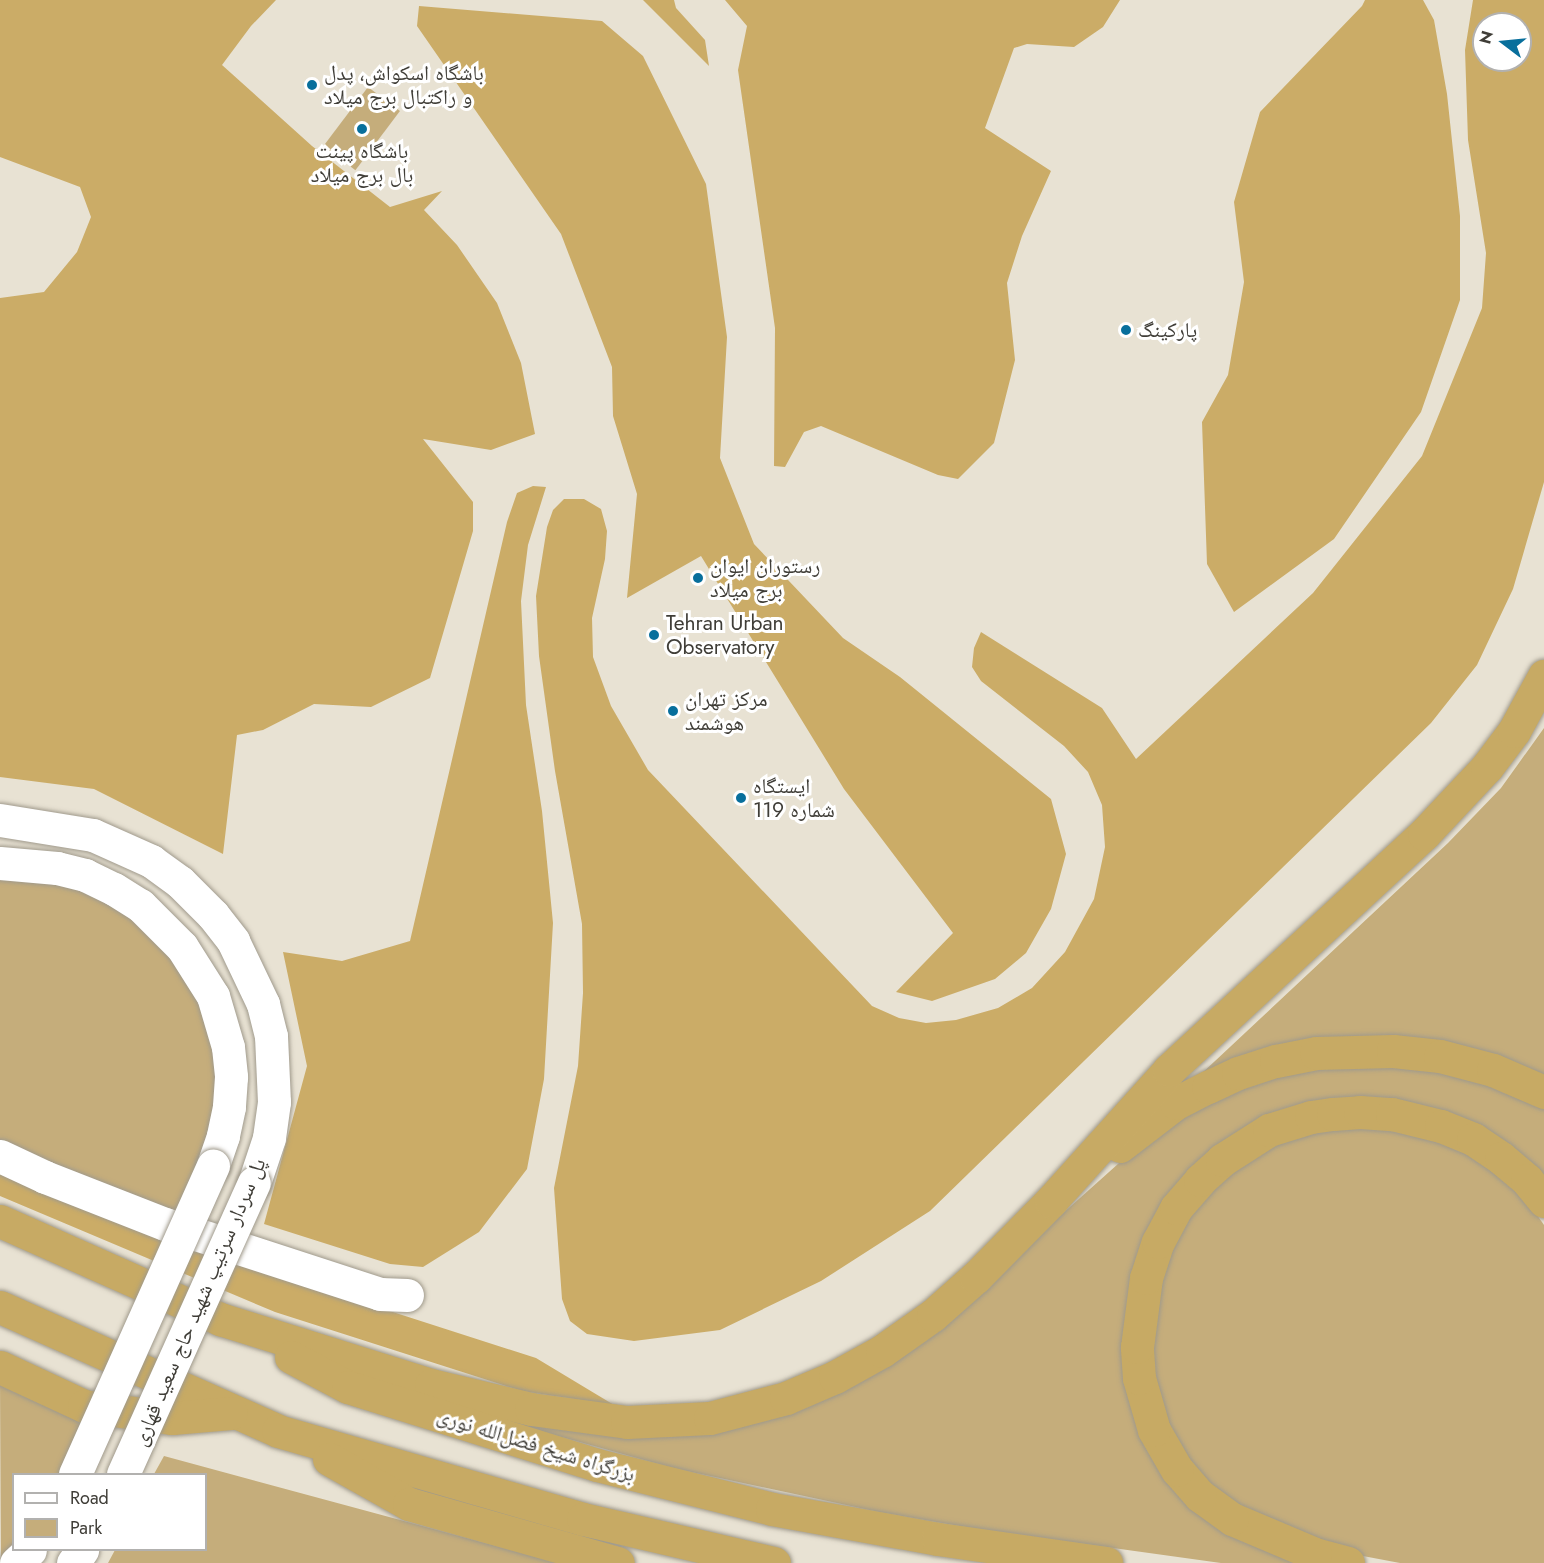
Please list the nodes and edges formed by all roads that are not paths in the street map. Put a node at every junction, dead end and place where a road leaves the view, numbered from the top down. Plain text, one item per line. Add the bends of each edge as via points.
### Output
1 (1544, 676) edge
2 (0, 820) edge
3 (0, 863) edge
4 (1544, 1092) edge
5 (0, 1156) edge
6 (1051, 1201) junction
7 (1544, 1201) edge
8 (0, 1221) edge
9 (408, 1295) dead end
10 (0, 1307) edge
11 (220, 1319) junction
12 (0, 1366) edge
13 (232, 1413) junction
14 (278, 1431) junction
15 (75, 1473) edge
16 (123, 1473) edge
17 (29, 1551) edge
18 (15, 1563) edge
19 (618, 1563) edge
20 (774, 1563) edge
21 (1106, 1563) edge
22 (1348, 1563) edge

1 - 6 highway via 1514,731 1487,767 1424,834 1169,1070
2 - 16 street, پل سردار سرتیپ شهید حاج سعید قهاری, bridge via 93,835 151,861 180,882 233,941 263,1004 271,1036 274,1102 269,1138 254,1183
3 - 15 street, پل سردار سرتیپ شهید حاج سعید قهاری, bridge via 85,874 140,905 182,947 213,996 228,1047 231,1077 224,1136
4 - 6 highway via 1492,1070 1440,1056 1356,1051 1276,1061 1238,1073 1176,1104
5 - 9 street via 165,1224 380,1293
6 - 11 highway via 976,1277 882,1352 786,1398 710,1418 627,1422 531,1409 431,1385
7 - 22 highway via 1518,1173 1473,1139 1392,1114 1360,1112 1311,1117 1269,1130 1230,1154 1176,1208 1158,1242 1146,1278 1137,1347 1139,1378 1154,1430 1177,1470 1200,1496 1232,1519 1315,1554
8 - 11 highway, بزرگراه شیخ فضل‌الله نوری
10 - 13 highway
11 - 21 highway, بزرگراه شیخ فضل‌الله نوری via 348,1387 597,1465 772,1509 938,1539
12 - 13 highway via 84,1406 172,1418
13 - 14 highway
14 - 19 highway via 410,1504
14 - 20 highway via 583,1519
17 - 18 street

